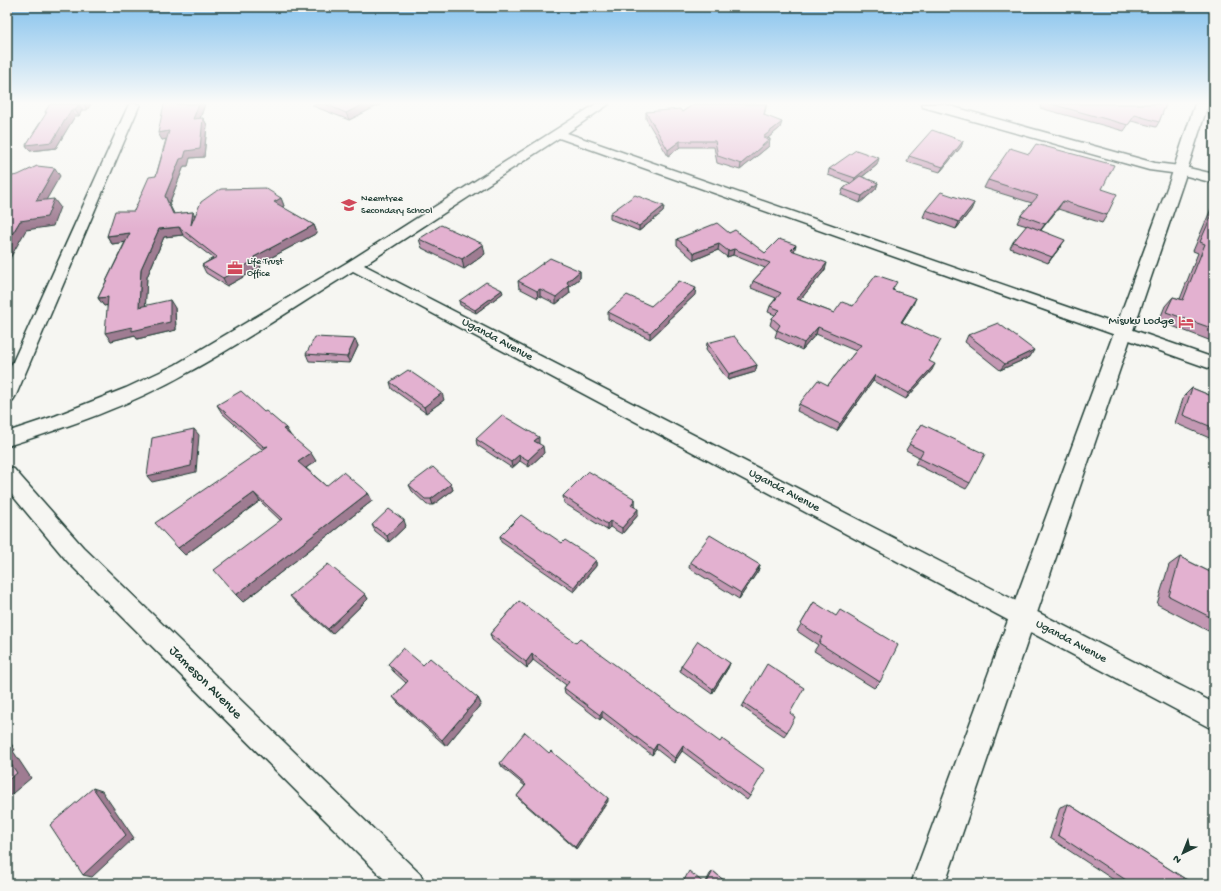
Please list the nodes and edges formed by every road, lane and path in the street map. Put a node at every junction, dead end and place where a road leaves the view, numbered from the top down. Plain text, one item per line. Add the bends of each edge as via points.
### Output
1 (117, 146) edge
2 (538, 146) edge
3 (593, 146) edge
4 (1077, 146) edge
5 (1189, 146) edge
6 (1179, 175) junction
7 (1214, 179) edge
8 (1214, 190) edge
9 (354, 265) junction
10 (1122, 332) junction
11 (1214, 364) edge
12 (7, 395) edge
13 (7, 439) edge
14 (7, 475) edge
15 (1023, 617) junction
16 (1214, 717) edge
17 (410, 884) edge
18 (928, 884) edge

1 - 12 street
2 - 9 street
3 - 10 street
4 - 6 main road
5 - 6 main road
6 - 7 main road
6 - 8 main road
6 - 10 main road
9 - 13 street via 181,369 125,396
9 - 15 street, Uganda Avenue
10 - 11 street
10 - 15 main road
14 - 17 street, Jameson Avenue via 75,554
15 - 16 street, Uganda Avenue
15 - 18 main road

